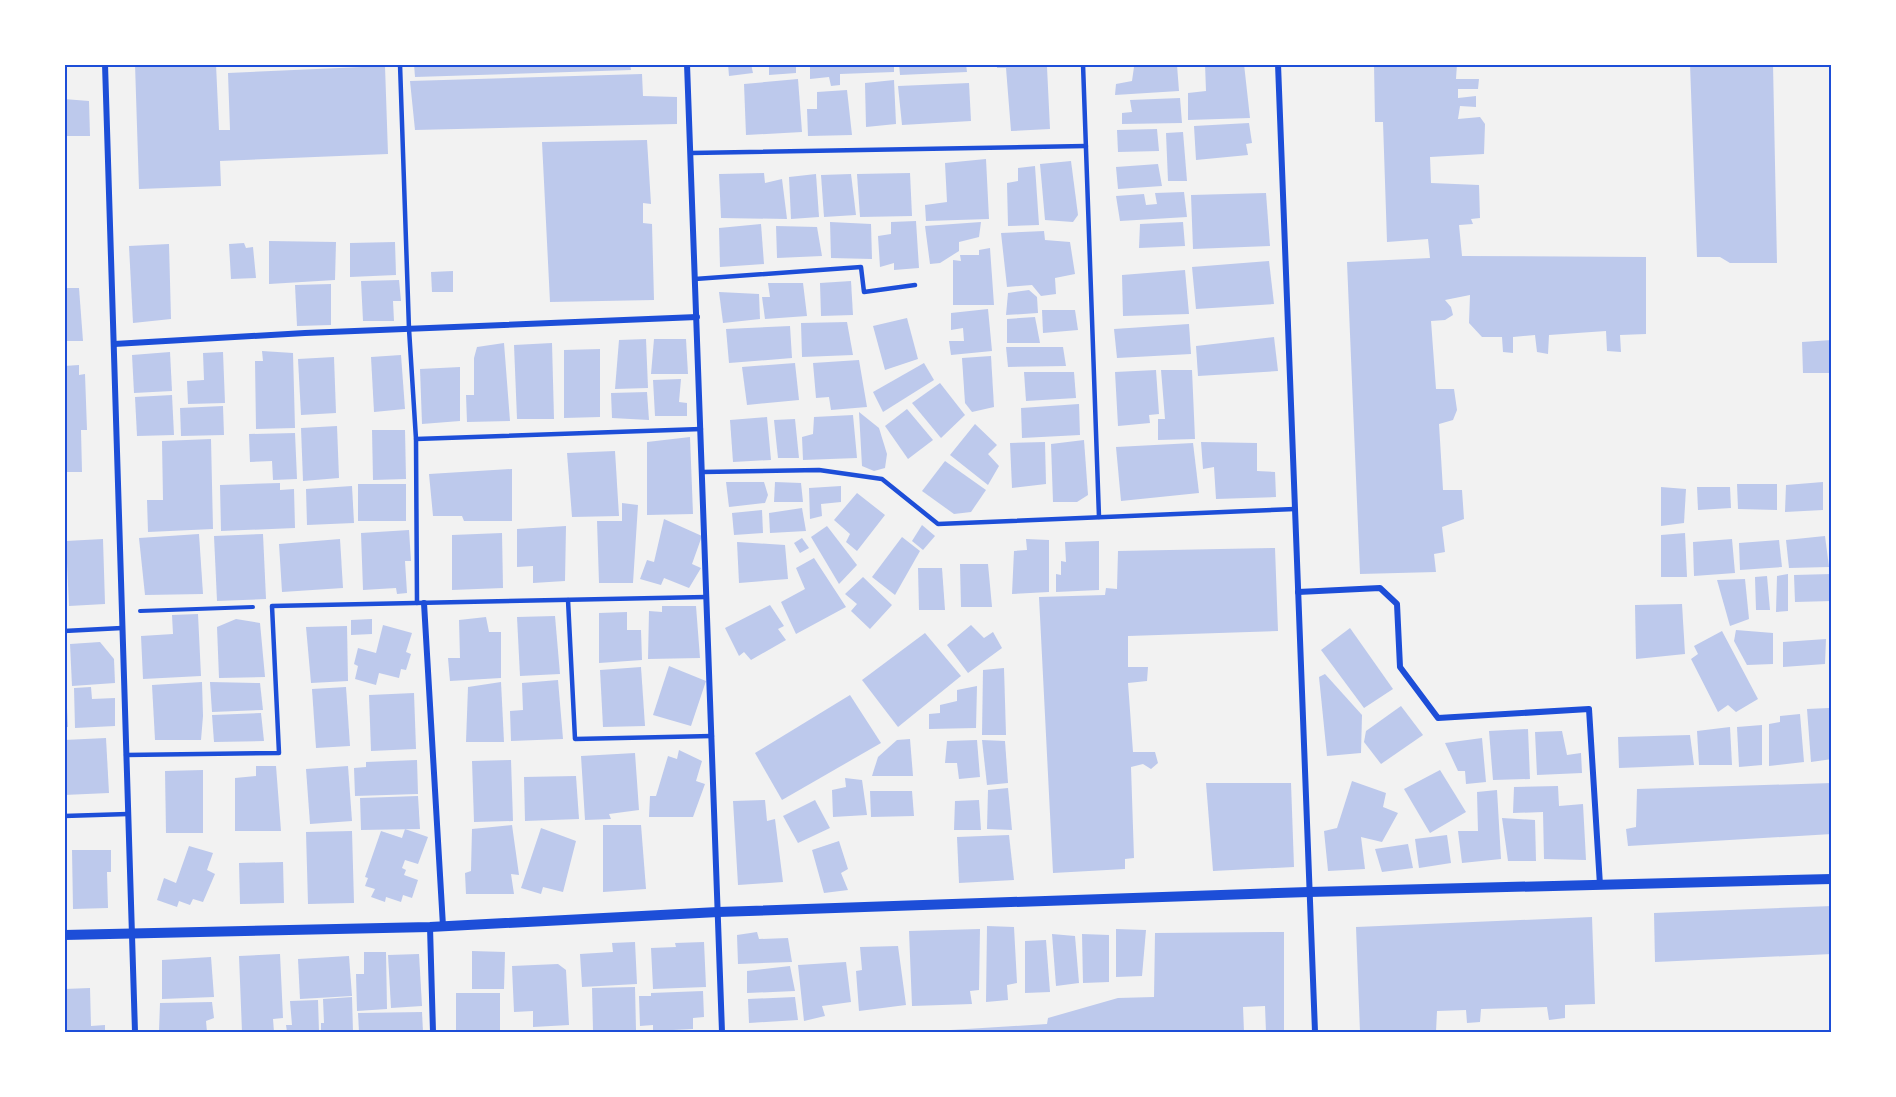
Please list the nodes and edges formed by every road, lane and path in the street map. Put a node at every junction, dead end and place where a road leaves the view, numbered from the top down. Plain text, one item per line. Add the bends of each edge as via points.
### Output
1 (105, 64) edge
2 (400, 64) edge
3 (687, 64) edge
4 (1083, 64) edge
5 (1278, 64) edge
6 (1086, 146) junction
7 (691, 153) junction
8 (695, 279) junction
9 (915, 285) dead end
10 (697, 317) junction
11 (409, 328) junction
12 (114, 344) junction
13 (700, 429) junction
14 (416, 439) junction
15 (702, 472) junction
16 (1295, 509) junction
17 (1099, 517) junction
18 (1298, 592) junction
19 (706, 597) junction
20 (568, 600) junction
21 (421, 603) junction
22 (272, 606) junction
23 (122, 612) junction
24 (122, 628) junction
25 (64, 631) edge
26 (711, 736) junction
27 (126, 755) junction
28 (128, 814) junction
29 (64, 816) edge
30 (1832, 879) edge
31 (1600, 885) junction
32 (1310, 892) junction
33 (718, 912) junction
34 (443, 926) junction
35 (430, 927) junction
36 (131, 932) junction
37 (64, 935) edge
38 (135, 1032) edge
39 (434, 1032) edge
40 (722, 1032) edge
41 (1315, 1032) edge

1 - 12 street
2 - 11 lane
3 - 7 street
4 - 6 lane
5 - 16 street
6 - 7 lane
6 - 17 lane
7 - 8 street
8 - 9 lane via 861,267 864,292
8 - 10 street
10 - 11 street
10 - 13 street
11 - 12 street
11 - 14 lane
12 - 23 street
13 - 14 lane
13 - 15 street
14 - 21 lane
15 - 17 lane via 819,470 882,478 938,524
15 - 19 street
16 - 17 lane
16 - 18 street
18 - 31 street via 1380,588 1397,604 1400,666 1438,718 1589,708
18 - 32 street
19 - 20 lane
19 - 26 street
20 - 21 lane
20 - 26 lane via 575,739
21 - 22 lane
21 - 34 street
22 - 23 path
22 - 27 lane via 279,753
23 - 24 street
24 - 25 lane
24 - 27 street
26 - 33 street
27 - 28 street
28 - 29 lane
28 - 36 street
30 - 31 street
31 - 32 street
32 - 33 street
32 - 41 street
33 - 34 street
33 - 40 street
34 - 35 street
35 - 36 street
35 - 39 street
36 - 37 street
36 - 38 street

